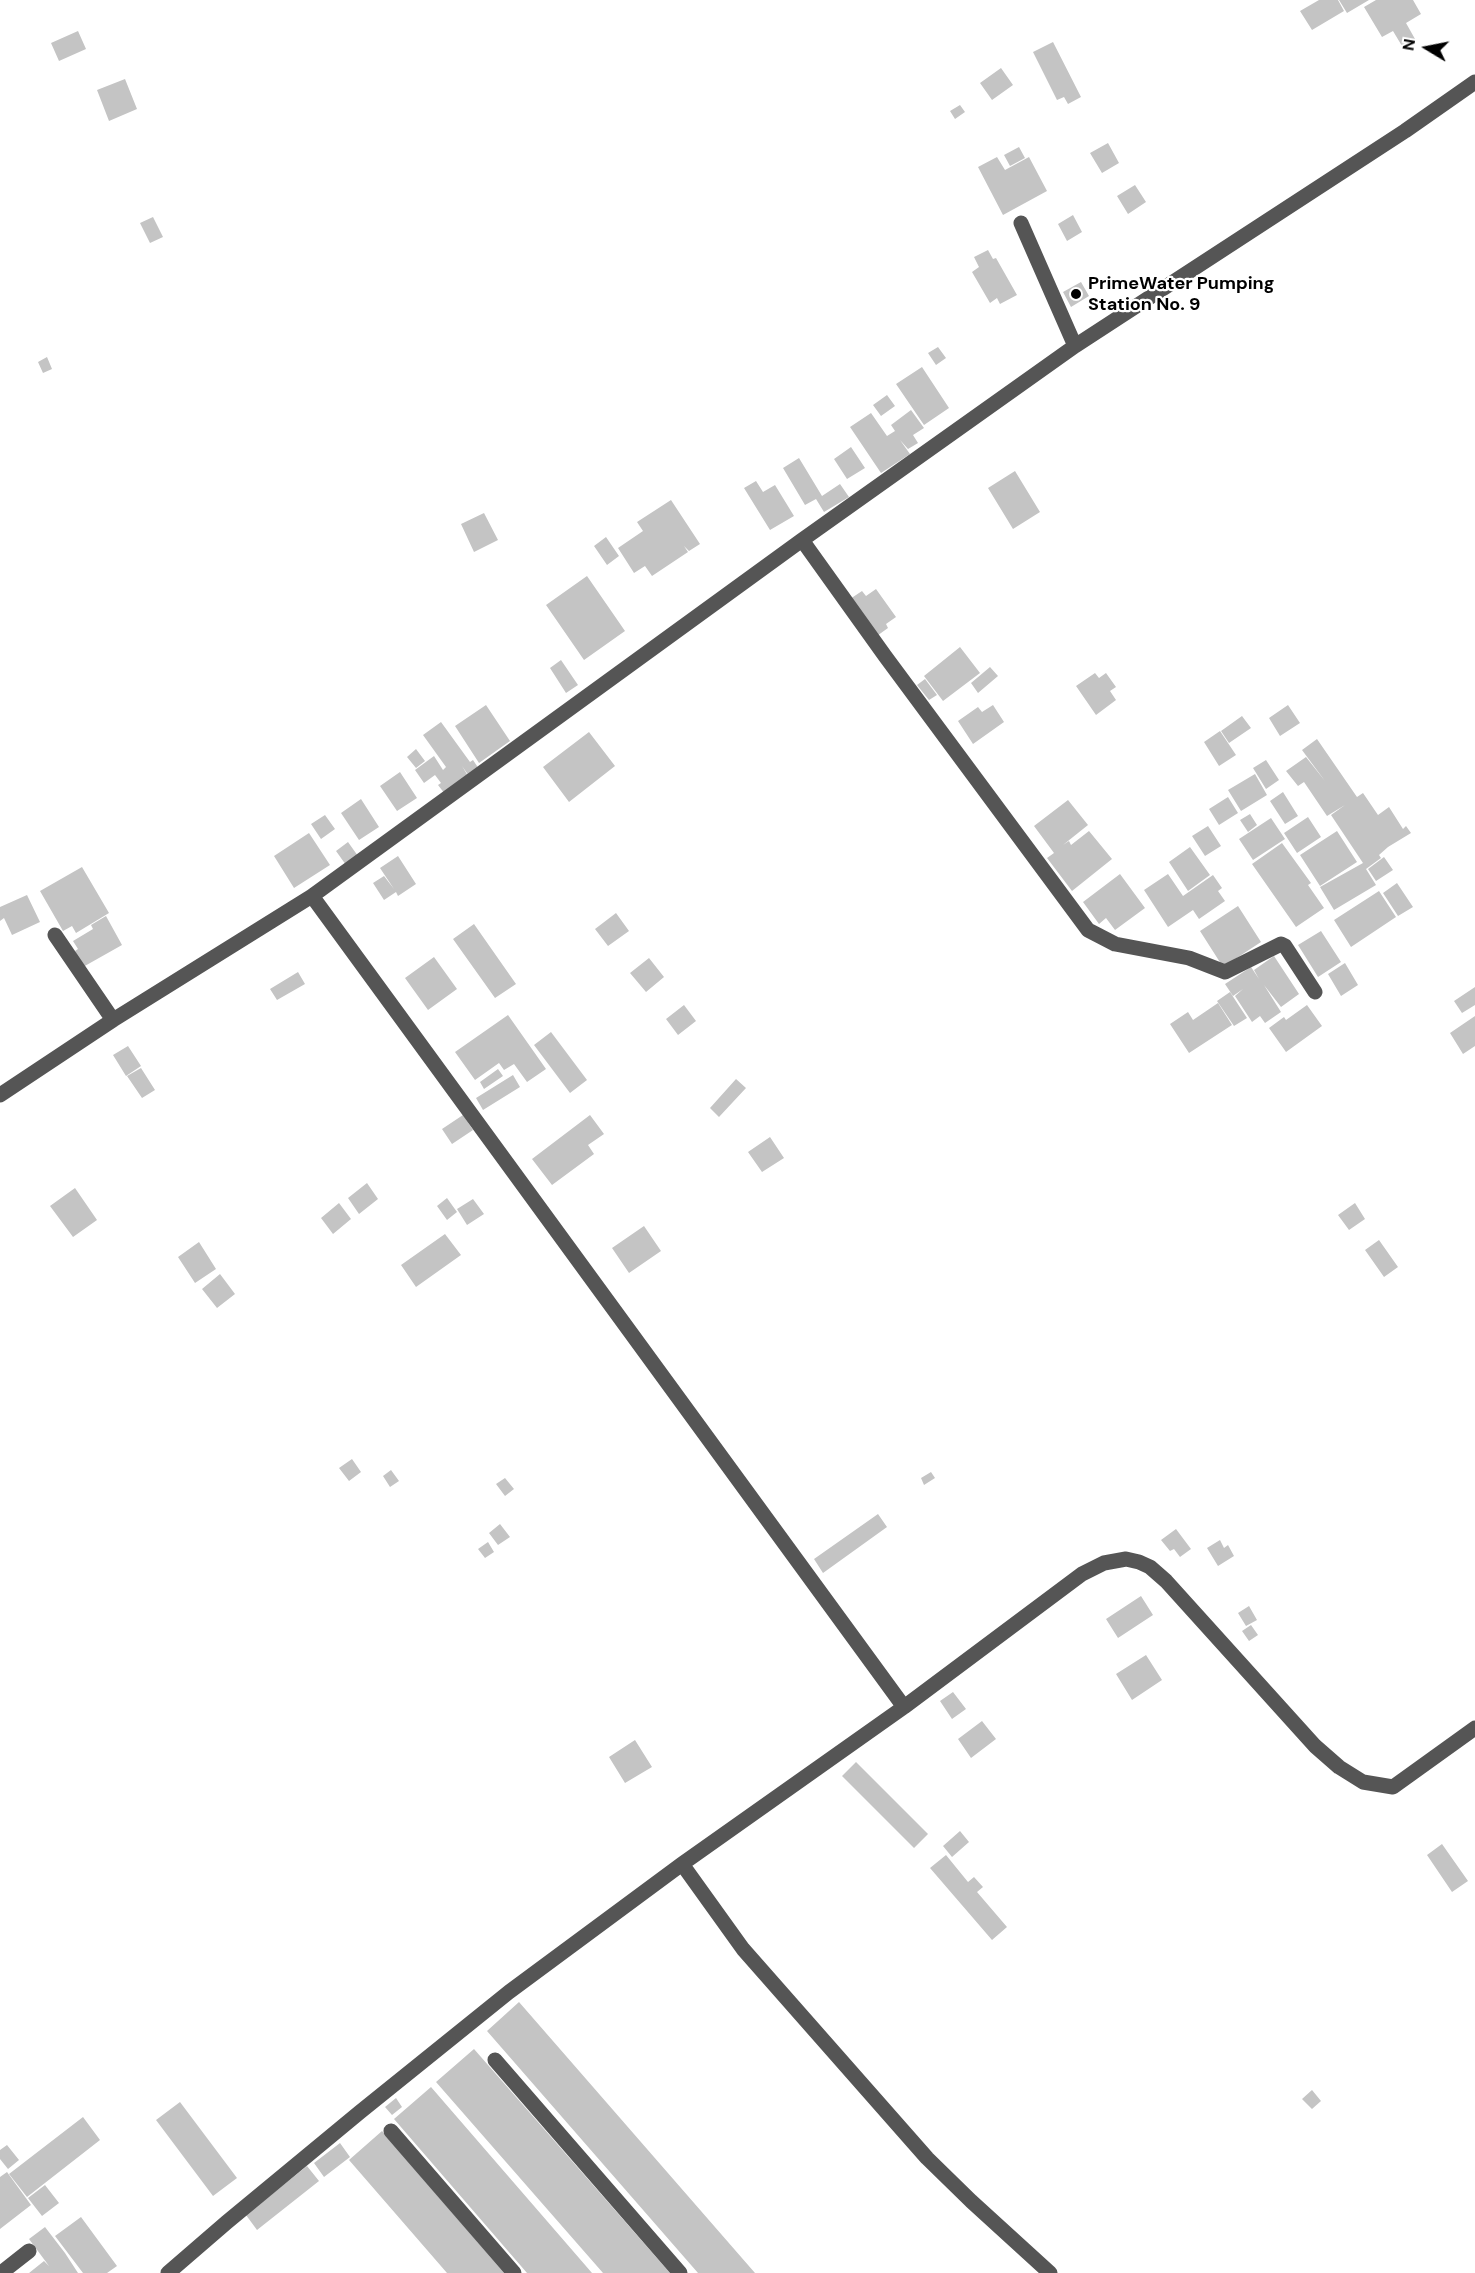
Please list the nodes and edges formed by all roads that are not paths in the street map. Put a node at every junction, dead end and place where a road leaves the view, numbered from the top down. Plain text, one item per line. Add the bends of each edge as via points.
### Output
1 (1475, 82) edge
2 (1021, 223) dead end
3 (1074, 346) junction
4 (802, 540) junction
5 (312, 896) junction
6 (55, 935) dead end
7 (1315, 992) dead end
8 (113, 1020) junction
9 (0, 1095) edge
10 (904, 1707) junction
11 (1475, 1728) edge
12 (682, 1864) junction
13 (495, 2060) dead end
14 (391, 2131) dead end
15 (29, 2252) dead end
16 (1, 2273) edge
17 (168, 2273) edge
18 (514, 2273) edge
19 (680, 2273) edge
20 (1050, 2273) edge

1 - 3 street
2 - 3 street
3 - 4 street
4 - 5 street
4 - 7 street via 1088,930 1115,944 1189,958 1224,972 1281,944
5 - 8 street
5 - 10 street
6 - 8 street
8 - 9 street
10 - 11 street via 1082,1574 1104,1563 1126,1559 1150,1567 1166,1581 1315,1746 1363,1782 1393,1787
10 - 12 street
12 - 17 street via 500,2000
12 - 20 street via 743,1949 927,2158
13 - 19 street
14 - 18 street
15 - 16 street

